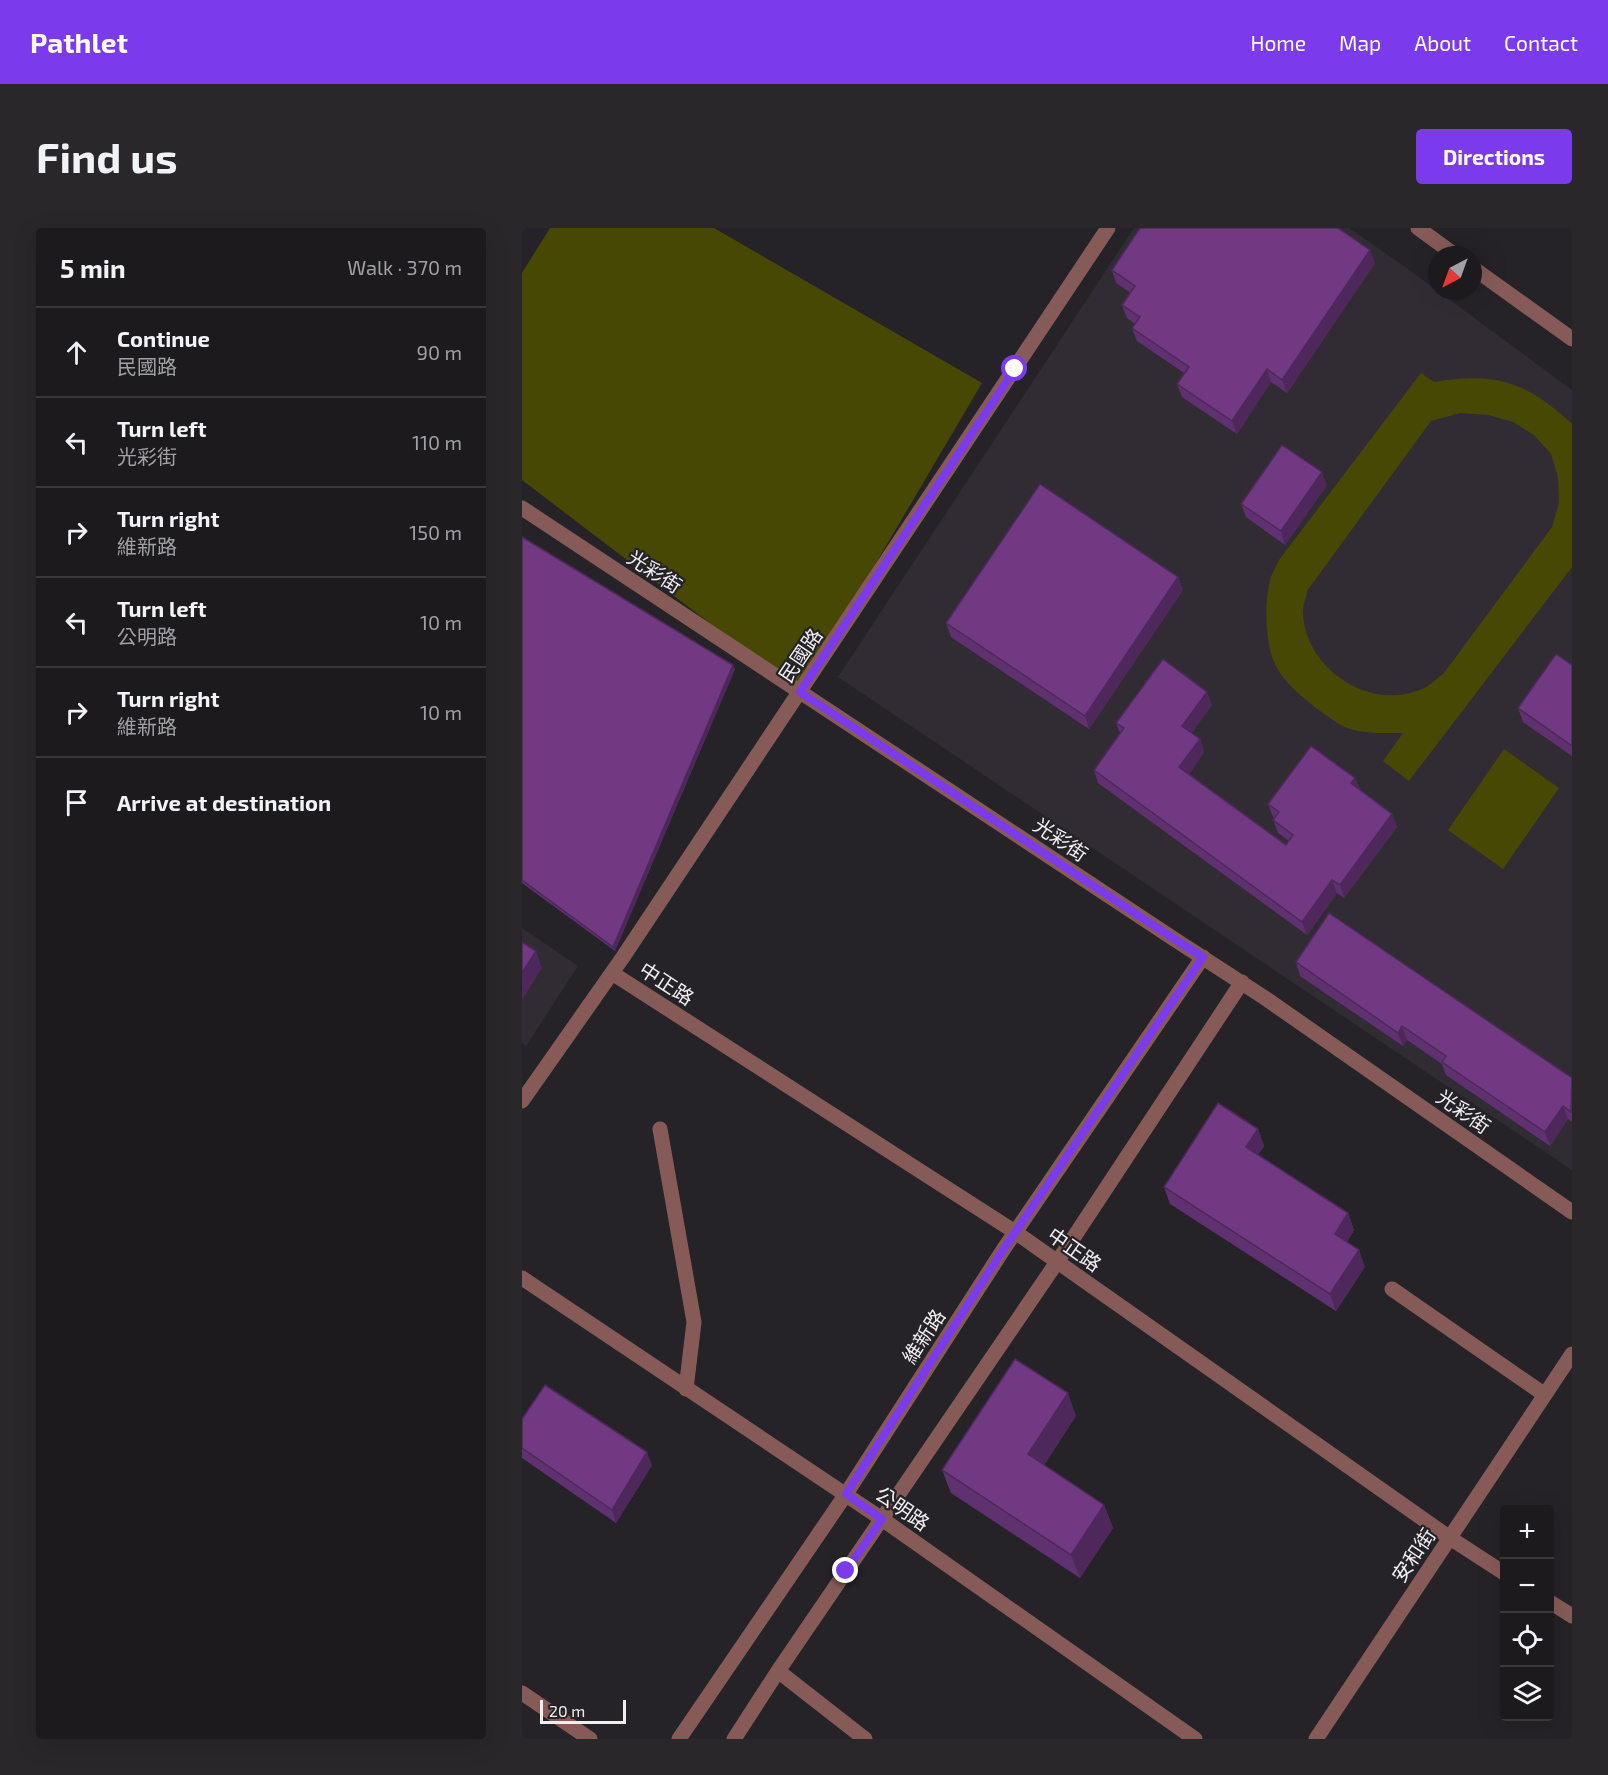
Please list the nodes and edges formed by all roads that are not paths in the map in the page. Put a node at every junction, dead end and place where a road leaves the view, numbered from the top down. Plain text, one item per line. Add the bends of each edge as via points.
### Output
1 (1108, 228) edge
2 (1418, 228) edge
3 (1443, 246) edge
4 (1482, 274) edge
5 (1572, 339) edge
6 (522, 508) edge
7 (800, 692) junction
8 (1203, 957) junction
9 (612, 973) junction
10 (1242, 982) junction
11 (522, 1101) edge
12 (660, 1129) dead end
13 (1572, 1212) edge
14 (1015, 1232) junction
15 (1056, 1261) junction
16 (522, 1278) edge
17 (1392, 1289) dead end
18 (1571, 1357) edge
19 (686, 1389) junction
20 (1545, 1395) junction
21 (846, 1494) junction
22 (882, 1519) junction
23 (1449, 1538) junction
24 (1500, 1570) edge
25 (1554, 1605) edge
26 (1572, 1616) edge
27 (778, 1671) junction
28 (522, 1692) edge
29 (590, 1739) edge
30 (679, 1739) edge
31 (734, 1739) edge
32 (865, 1739) edge
33 (1195, 1739) edge
34 (1316, 1739) edge

1 - 7 street, 民國路
2 - 3 street
4 - 5 street
6 - 7 street, 光彩街
7 - 8 street, 光彩街
7 - 9 street, 民國路
8 - 10 street, 光彩街
8 - 14 street, 維新路
9 - 11 street, 民國路
9 - 14 street, 中正路
10 - 13 street, 光彩街
10 - 15 street
12 - 19 street via 694,1322
14 - 15 street, 中正路
14 - 21 street, 維新路
15 - 22 street
15 - 23 street, 中正路
16 - 19 street, 公明路
17 - 20 street
18 - 20 street, 安和街
19 - 21 street, 公明路
20 - 23 street, 安和街
21 - 22 street, 公明路
21 - 30 street, 維新路
22 - 27 street
22 - 33 street, 公明路
23 - 24 street, 中正路
23 - 34 street, 安和街
25 - 26 street
27 - 31 street
27 - 32 street
28 - 29 street

